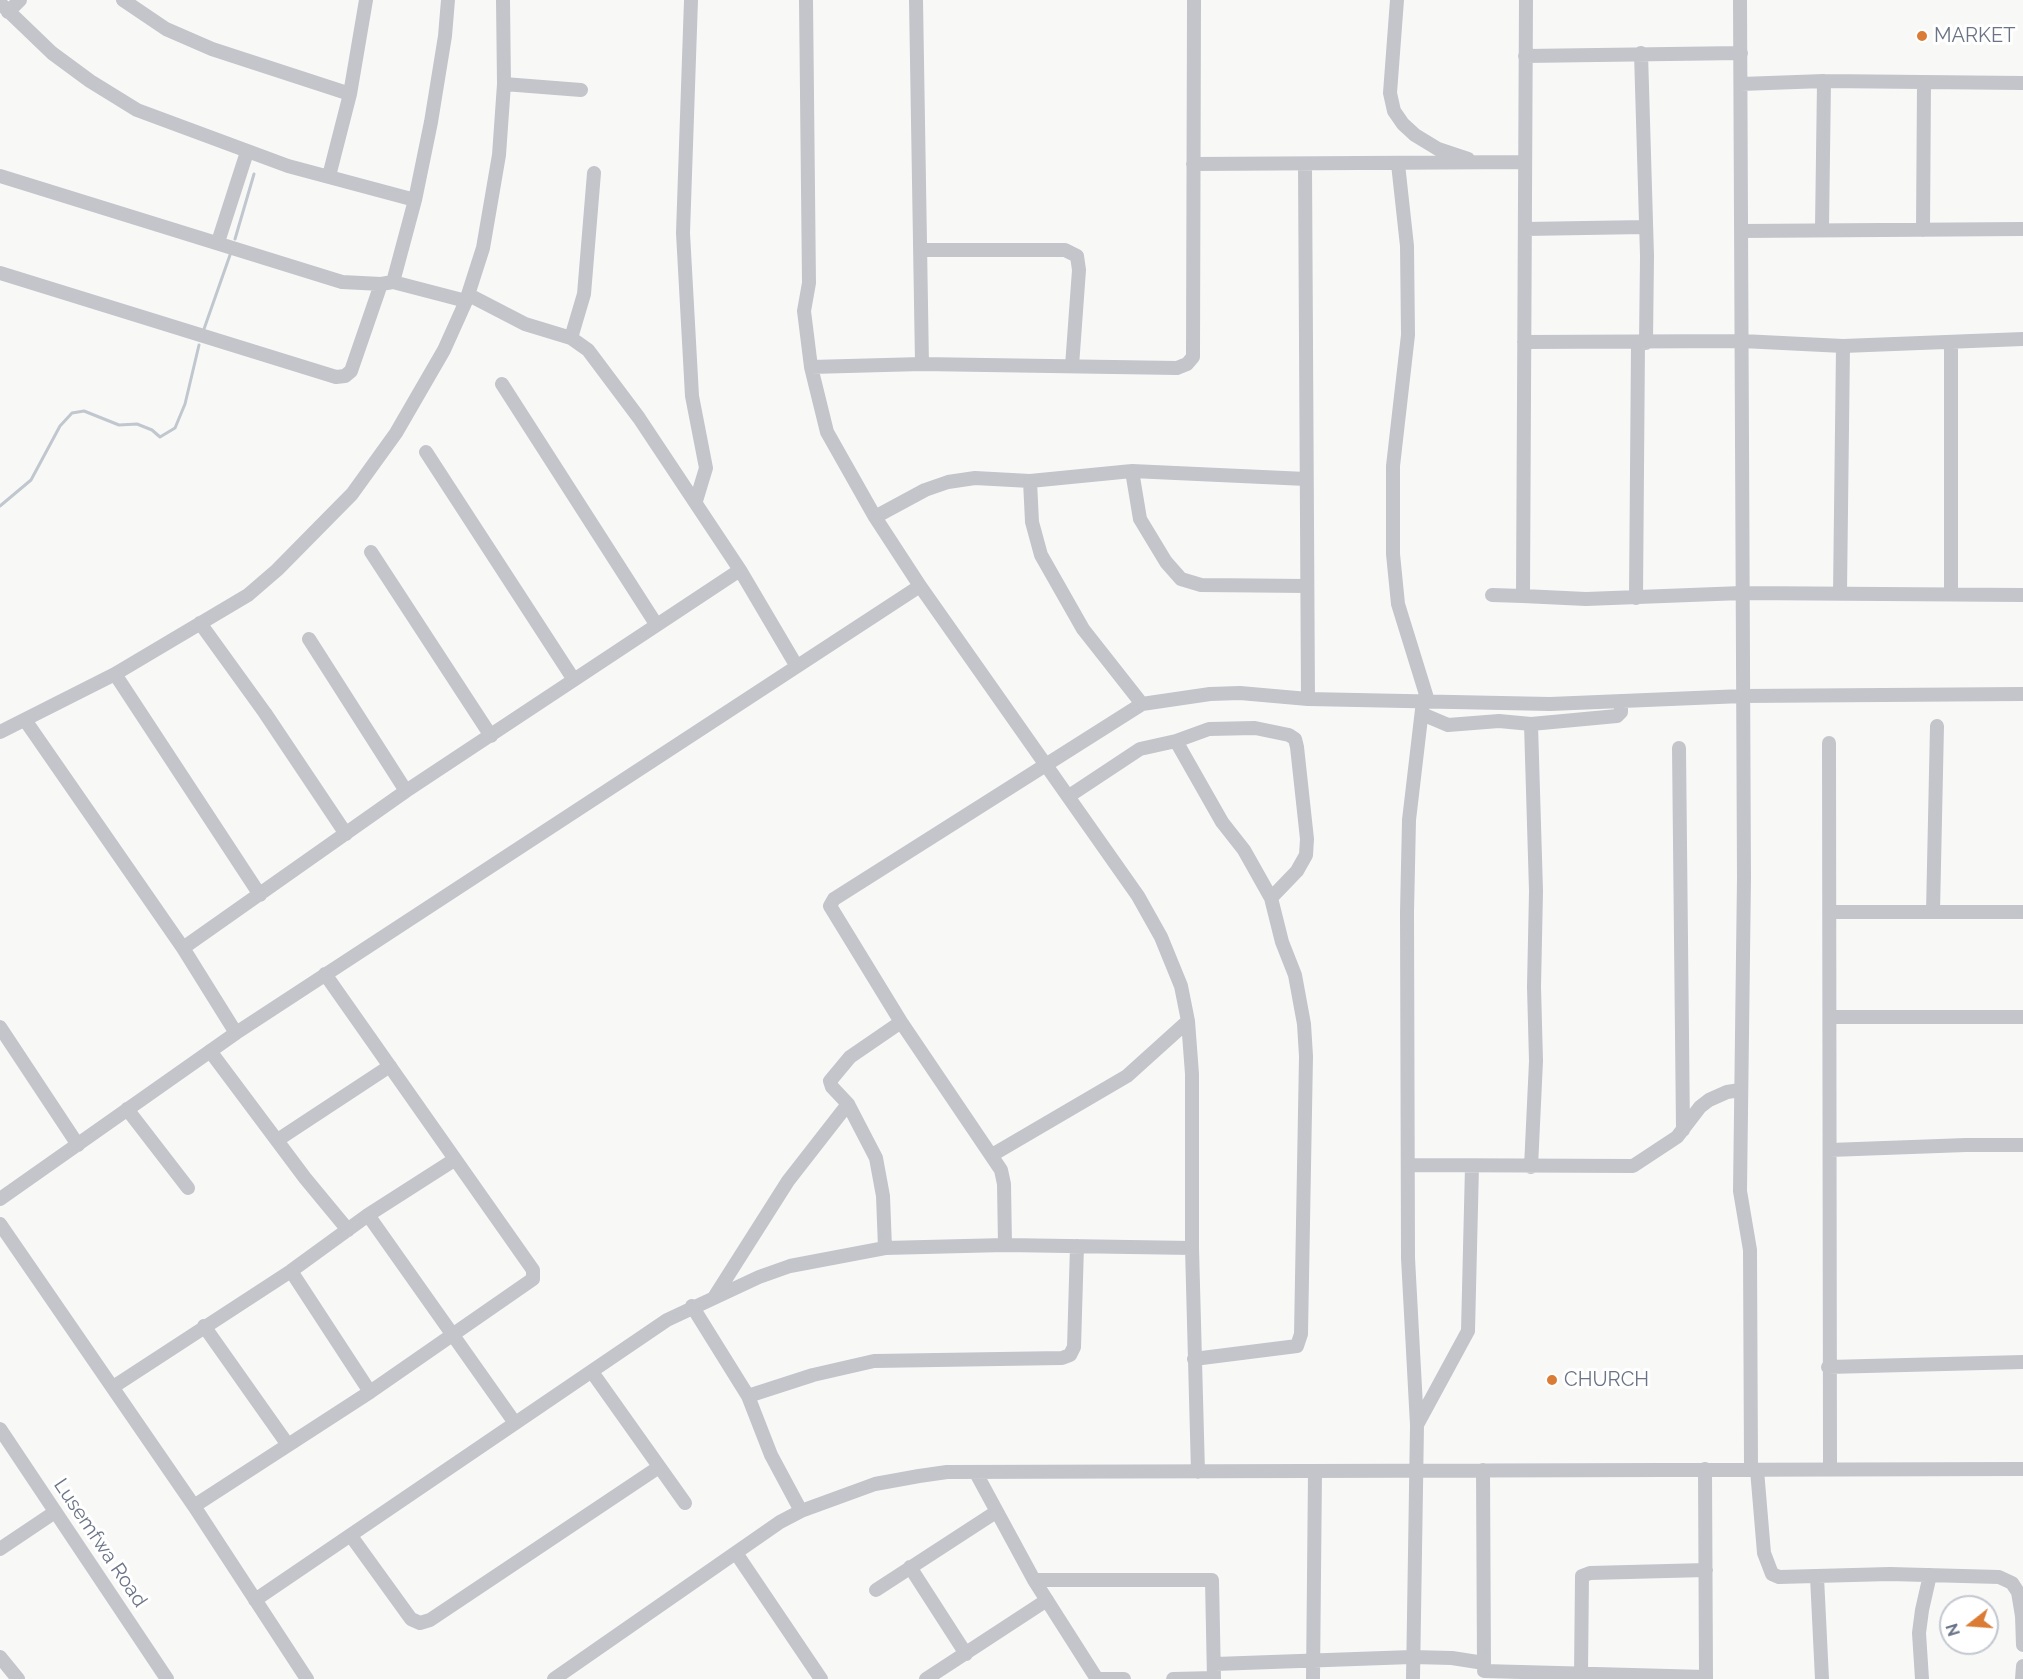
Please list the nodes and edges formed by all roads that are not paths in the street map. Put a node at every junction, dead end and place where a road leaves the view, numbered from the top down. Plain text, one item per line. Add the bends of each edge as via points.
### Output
1 (20, 0) edge
2 (123, 0) edge
3 (362, 0) edge
4 (448, 0) edge
5 (503, 0) edge
6 (691, 0) edge
7 (806, 0) edge
8 (916, 0) edge
9 (1194, 0) edge
10 (1397, 0) edge
11 (1526, 0) edge
12 (1740, 0) edge
13 (4, 7) edge
14 (1641, 53) junction
15 (1741, 53) junction
16 (1525, 56) junction
17 (1824, 81) junction
18 (1924, 82) junction
19 (2023, 83) edge
20 (504, 84) junction
21 (1741, 84) junction
22 (581, 90) dead end
23 (350, 94) junction
24 (247, 152) junction
25 (1475, 161) junction
26 (1526, 162) junction
27 (1192, 164) junction
28 (1305, 164) junction
29 (1398, 164) junction
30 (594, 173) dead end
31 (0, 176) edge
32 (329, 176) junction
33 (415, 200) junction
34 (1645, 227) junction
35 (1822, 228) junction
36 (1525, 229) junction
37 (2023, 229) edge
38 (1923, 230) junction
39 (1741, 231) junction
40 (218, 242) junction
41 (921, 249) junction
42 (0, 273) edge
43 (387, 283) junction
44 (468, 298) junction
45 (571, 338) junction
46 (2023, 339) edge
47 (1742, 341) junction
48 (1524, 342) junction
49 (1642, 343) junction
50 (1951, 344) junction
51 (1843, 346) junction
52 (922, 364) junction
53 (1072, 366) junction
54 (811, 367) junction
55 (502, 384) dead end
56 (426, 452) dead end
57 (1132, 471) junction
58 (1306, 479) junction
59 (1030, 481) junction
60 (696, 501) junction
61 (875, 517) junction
62 (371, 552) dead end
63 (740, 570) junction
64 (920, 586) junction
65 (1306, 586) junction
66 (1742, 593) junction
67 (1840, 593) junction
68 (1951, 593) junction
69 (1492, 595) dead end
70 (2023, 595) edge
71 (1523, 596) junction
72 (1636, 598) junction
73 (200, 623) junction
74 (656, 624) junction
75 (309, 639) dead end
76 (796, 665) junction
77 (116, 674) junction
78 (574, 680) junction
79 (2023, 694) edge
80 (1743, 696) junction
81 (1308, 699) junction
82 (1622, 701) junction
83 (1143, 704) junction
84 (1424, 705) junction
85 (25, 720) junction
86 (1531, 724) junction
87 (1937, 726) dead end
88 (0, 732) edge
89 (491, 736) junction
90 (1176, 741) junction
91 (1829, 743) dead end
92 (1679, 748) dead end
93 (1046, 764) junction
94 (406, 791) junction
95 (1069, 796) junction
96 (346, 834) junction
97 (260, 895) junction
98 (1271, 898) junction
99 (1831, 912) junction
100 (1933, 912) junction
101 (2023, 912) edge
102 (183, 948) junction
103 (325, 974) junction
104 (1830, 1017) junction
105 (2023, 1017) edge
106 (1188, 1021) junction
107 (901, 1022) junction
108 (0, 1027) edge
109 (236, 1033) junction
110 (210, 1051) junction
111 (390, 1066) junction
112 (1740, 1090) junction
113 (848, 1104) junction
114 (128, 1109) junction
115 (1683, 1130) junction
116 (279, 1139) junction
117 (78, 1144) junction
118 (2023, 1145) edge
119 (1830, 1150) junction
120 (992, 1155) junction
121 (454, 1160) junction
122 (1408, 1165) junction
123 (1472, 1166) junction
124 (1531, 1167) junction
125 (188, 1188) dead end
126 (0, 1199) edge
127 (368, 1215) junction
128 (0, 1224) edge
129 (348, 1230) junction
130 (1005, 1245) junction
131 (1077, 1246) junction
132 (885, 1248) junction
133 (1192, 1248) junction
134 (291, 1271) junction
135 (715, 1296) junction
136 (692, 1306) junction
137 (204, 1326) junction
138 (452, 1336) junction
139 (1194, 1359) junction
140 (2023, 1362) edge
141 (1828, 1367) junction
142 (592, 1372) junction
143 (113, 1387) junction
144 (370, 1392) junction
145 (748, 1396) junction
146 (515, 1423) junction
147 (1417, 1425) junction
148 (0, 1429) edge
149 (288, 1445) junction
150 (658, 1467) junction
151 (1830, 1468) junction
152 (1705, 1469) junction
153 (1483, 1470) junction
154 (1754, 1470) junction
155 (2023, 1470) edge
156 (1315, 1471) junction
157 (1198, 1472) junction
158 (1414, 1472) junction
159 (976, 1473) junction
160 (685, 1503) dead end
161 (194, 1506) junction
162 (801, 1511) junction
163 (56, 1512) junction
164 (996, 1512) junction
165 (351, 1536) junction
166 (0, 1549) edge
167 (736, 1553) junction
168 (910, 1568) junction
169 (1706, 1570) junction
170 (1930, 1575) junction
171 (1817, 1577) junction
172 (1034, 1581) junction
173 (876, 1590) dead end
174 (255, 1600) junction
175 (1047, 1600) junction
176 (2023, 1645) edge
177 (966, 1654) junction
178 (0, 1657) edge
179 (1412, 1657) junction
180 (1313, 1661) junction
181 (1215, 1664) junction
182 (2023, 1666) edge
183 (1484, 1671) edge
184 (1581, 1675) junction
185 (1214, 1678) edge
186 (1706, 1678) edge
187 (18, 1679) edge
188 (167, 1679) edge
189 (307, 1679) edge
190 (554, 1679) edge
191 (821, 1679) edge
192 (926, 1679) edge
193 (1096, 1679) edge
194 (1124, 1679) edge
195 (1173, 1679) edge
196 (1313, 1679) edge
197 (1413, 1679) edge
198 (1822, 1679) edge
199 (1922, 1679) edge
200 (2022, 1679) edge

1 - 13 street
2 - 23 street via 166,29 212,50
3 - 23 street
4 - 33 street
5 - 20 street
6 - 60 street via 683,233 692,396 706,468
7 - 54 street via 809,283 804,311
8 - 41 street
9 - 27 street
10 - 25 street via 1390,93 1394,111 1402,124 1438,149
11 - 16 street
12 - 15 street
13 - 24 street via 52,52 128,104
14 - 15 street
14 - 16 street
14 - 34 street
15 - 21 street
16 - 26 street
17 - 18 street
17 - 21 street
17 - 35 street
18 - 19 street
18 - 38 street
20 - 22 street
20 - 44 street via 490,211
21 - 39 street
23 - 32 street
24 - 32 street
24 - 40 street
25 - 26 street
25 - 29 street
26 - 36 street
27 - 28 street
27 - 53 street via 1193,357 1177,368
28 - 29 street
28 - 58 street
29 - 84 street via 1407,246 1408,334 1393,466 1392,554 1398,604
30 - 45 street via 584,294
31 - 40 street
32 - 33 street
33 - 43 street
34 - 36 street
34 - 49 street
35 - 38 street
35 - 39 street
36 - 48 street
37 - 38 street
39 - 47 street
40 - 43 street via 342,282
41 - 52 street
41 - 53 street via 1065,250 1077,256
42 - 43 street via 336,377 351,371
43 - 44 street
44 - 45 street via 525,324
44 - 73 street via 407,416 352,494 248,595
45 - 60 street via 600,364
46 - 50 street
47 - 49 street
47 - 51 street
47 - 66 street
48 - 49 street
48 - 71 street
49 - 72 street
50 - 51 street
50 - 68 street
51 - 67 street
52 - 53 street
52 - 54 street
54 - 61 street via 827,432
55 - 74 street
56 - 78 street
57 - 58 street
57 - 59 street
57 - 65 street via 1140,519 1181,579 1201,585
58 - 65 street
59 - 61 street via 975,478 948,482
59 - 83 street via 1032,522 1041,555 1083,629
60 - 63 street
61 - 64 street
62 - 89 street
63 - 74 street
63 - 76 street
64 - 76 street
64 - 93 street
65 - 81 street
66 - 67 street
66 - 72 street
66 - 80 street
67 - 68 street
68 - 70 street
69 - 71 street
71 - 72 street
73 - 77 street
73 - 96 street
74 - 78 street
75 - 94 street
76 - 103 street
77 - 85 street
77 - 97 street
78 - 89 street
79 - 80 street
80 - 82 street
80 - 112 street
81 - 83 street via 1240,693
81 - 84 street
82 - 84 street
82 - 86 street via 1617,716
83 - 93 street
84 - 86 street via 1448,725 1499,721
84 - 122 street via 1407,855
85 - 88 street
85 - 102 street
86 - 124 street via 1536,1061
87 - 100 street
89 - 94 street
90 - 95 street via 1140,749
90 - 98 street
90 - 98 street via 1209,729 1231,728 1255,728 1295,739 1306,855 1297,871
91 - 99 street
92 - 115 street
93 - 95 street
93 - 107 street via 834,899 830,906
94 - 96 street
95 - 106 street via 1138,896 1161,937 1181,986
96 - 97 street
97 - 102 street
98 - 139 street via 1295,975 1304,1024 1301,1334 1297,1346 1284,1350
99 - 100 street
99 - 104 street
100 - 101 street
102 - 109 street
103 - 109 street
103 - 111 street
104 - 105 street
104 - 119 street
106 - 120 street via 1127,1076
106 - 133 street via 1192,1074
107 - 113 street via 850,1057 832,1075 832,1087
107 - 120 street
108 - 117 street
109 - 110 street
110 - 114 street
110 - 116 street
111 - 116 street
111 - 121 street
112 - 115 street via 1709,1100
112 - 154 street via 1740,1205 1750,1250
113 - 132 street via 876,1158
113 - 135 street via 788,1181
114 - 117 street
114 - 125 street
115 - 124 street via 1633,1166
116 - 129 street via 304,1178
117 - 126 street
118 - 119 street
119 - 141 street
120 - 130 street via 1003,1177
121 - 127 street
121 - 138 street via 533,1270 534,1279
122 - 123 street
122 - 147 street via 1408,1258
123 - 124 street
123 - 147 street via 1468,1330
127 - 129 street
127 - 138 street
128 - 143 street
129 - 134 street
130 - 131 street
130 - 132 street
131 - 133 street
131 - 145 street via 1074,1347 1070,1355 874,1362 824,1372
132 - 135 street via 790,1266
133 - 139 street
134 - 137 street
134 - 144 street
135 - 136 street
136 - 142 street
136 - 145 street
137 - 143 street
137 - 149 street
138 - 144 street
138 - 146 street
139 - 157 street
140 - 141 street
141 - 151 street
142 - 146 street
142 - 150 street
143 - 161 street
144 - 149 street
145 - 162 street via 771,1455
146 - 165 street
147 - 158 street
148 - 163 street, Lusemfwa Road
149 - 161 street
150 - 160 street
150 - 165 street via 420,1623 411,1619
151 - 154 street
151 - 155 street
152 - 153 street
152 - 154 street
152 - 169 street
153 - 158 street
153 - 183 street
154 - 171 street via 1769,1570 1779,1577
156 - 157 street
156 - 158 street
156 - 180 street
157 - 159 street
158 - 179 street
159 - 162 street via 947,1472 875,1484
159 - 164 street
161 - 174 street
162 - 167 street
163 - 166 street
163 - 188 street, Lusemfwa Road
164 - 168 street
164 - 172 street
165 - 174 street
167 - 190 street
167 - 191 street
168 - 173 street
168 - 177 street
169 - 184 street via 1582,1576
169 - 186 street
170 - 171 street
170 - 176 street via 1999,1578 2012,1583 2021,1608
170 - 199 street via 1919,1632
171 - 198 street
172 - 175 street
172 - 181 street via 1212,1580
174 - 189 street
175 - 177 street
175 - 193 street
177 - 192 street
178 - 187 street
179 - 180 street
179 - 183 street via 1452,1658
179 - 197 street
180 - 181 street
180 - 196 street
181 - 185 street
182 - 200 street
183 - 184 street
184 - 186 street
185 - 195 street
193 - 194 street

